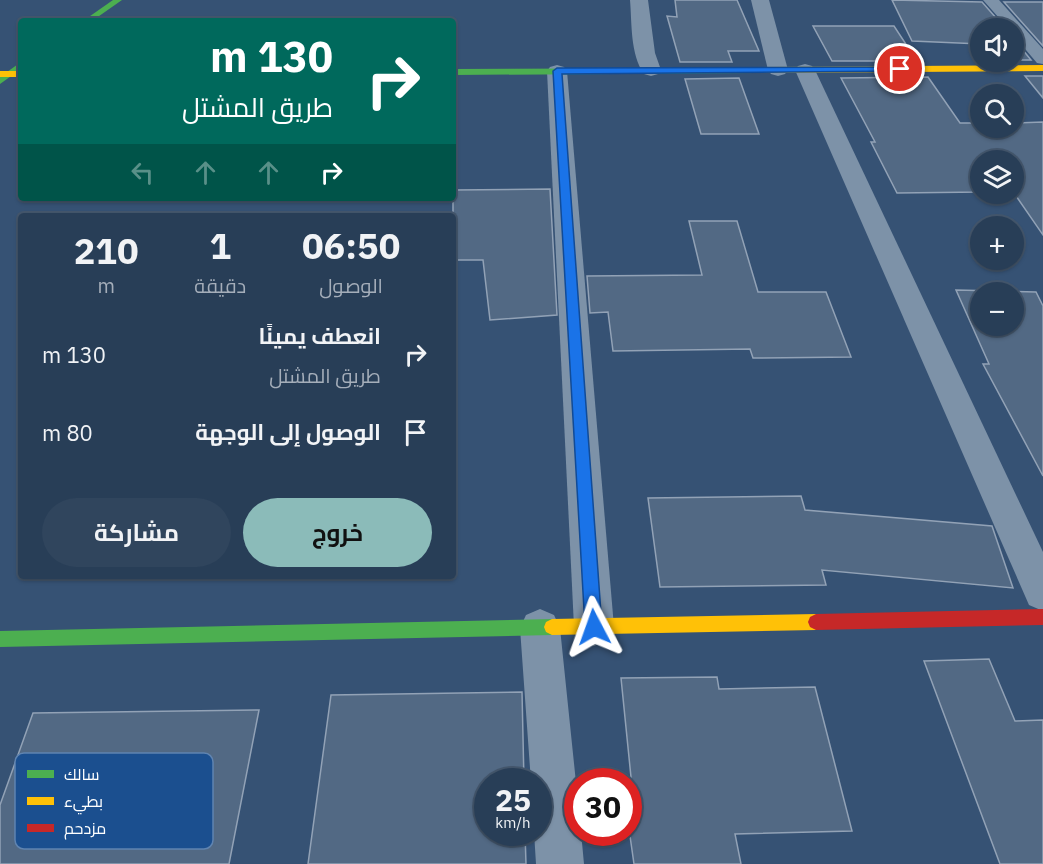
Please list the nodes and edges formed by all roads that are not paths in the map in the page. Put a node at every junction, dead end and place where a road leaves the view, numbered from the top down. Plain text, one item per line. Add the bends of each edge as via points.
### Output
1 (118, 0) edge
2 (639, 0) edge
3 (760, 0) edge
4 (991, 0) edge
5 (91, 18) edge
6 (1043, 59) edge
7 (1043, 68) edge
8 (651, 70) junction
9 (792, 70) junction
10 (557, 71) junction
11 (456, 72) edge
12 (1043, 593) edge
13 (1043, 617) edge
14 (594, 627) junction
15 (540, 628) junction
16 (0, 639) edge
17 (560, 864) edge

1 - 5 main road
2 - 8 street via 645,53
3 - 9 street
4 - 6 lane
7 - 9 main road
8 - 9 main road
8 - 10 main road
9 - 12 street
10 - 11 main road
10 - 14 street
13 - 14 main road
14 - 15 main road
15 - 16 main road
15 - 17 street

